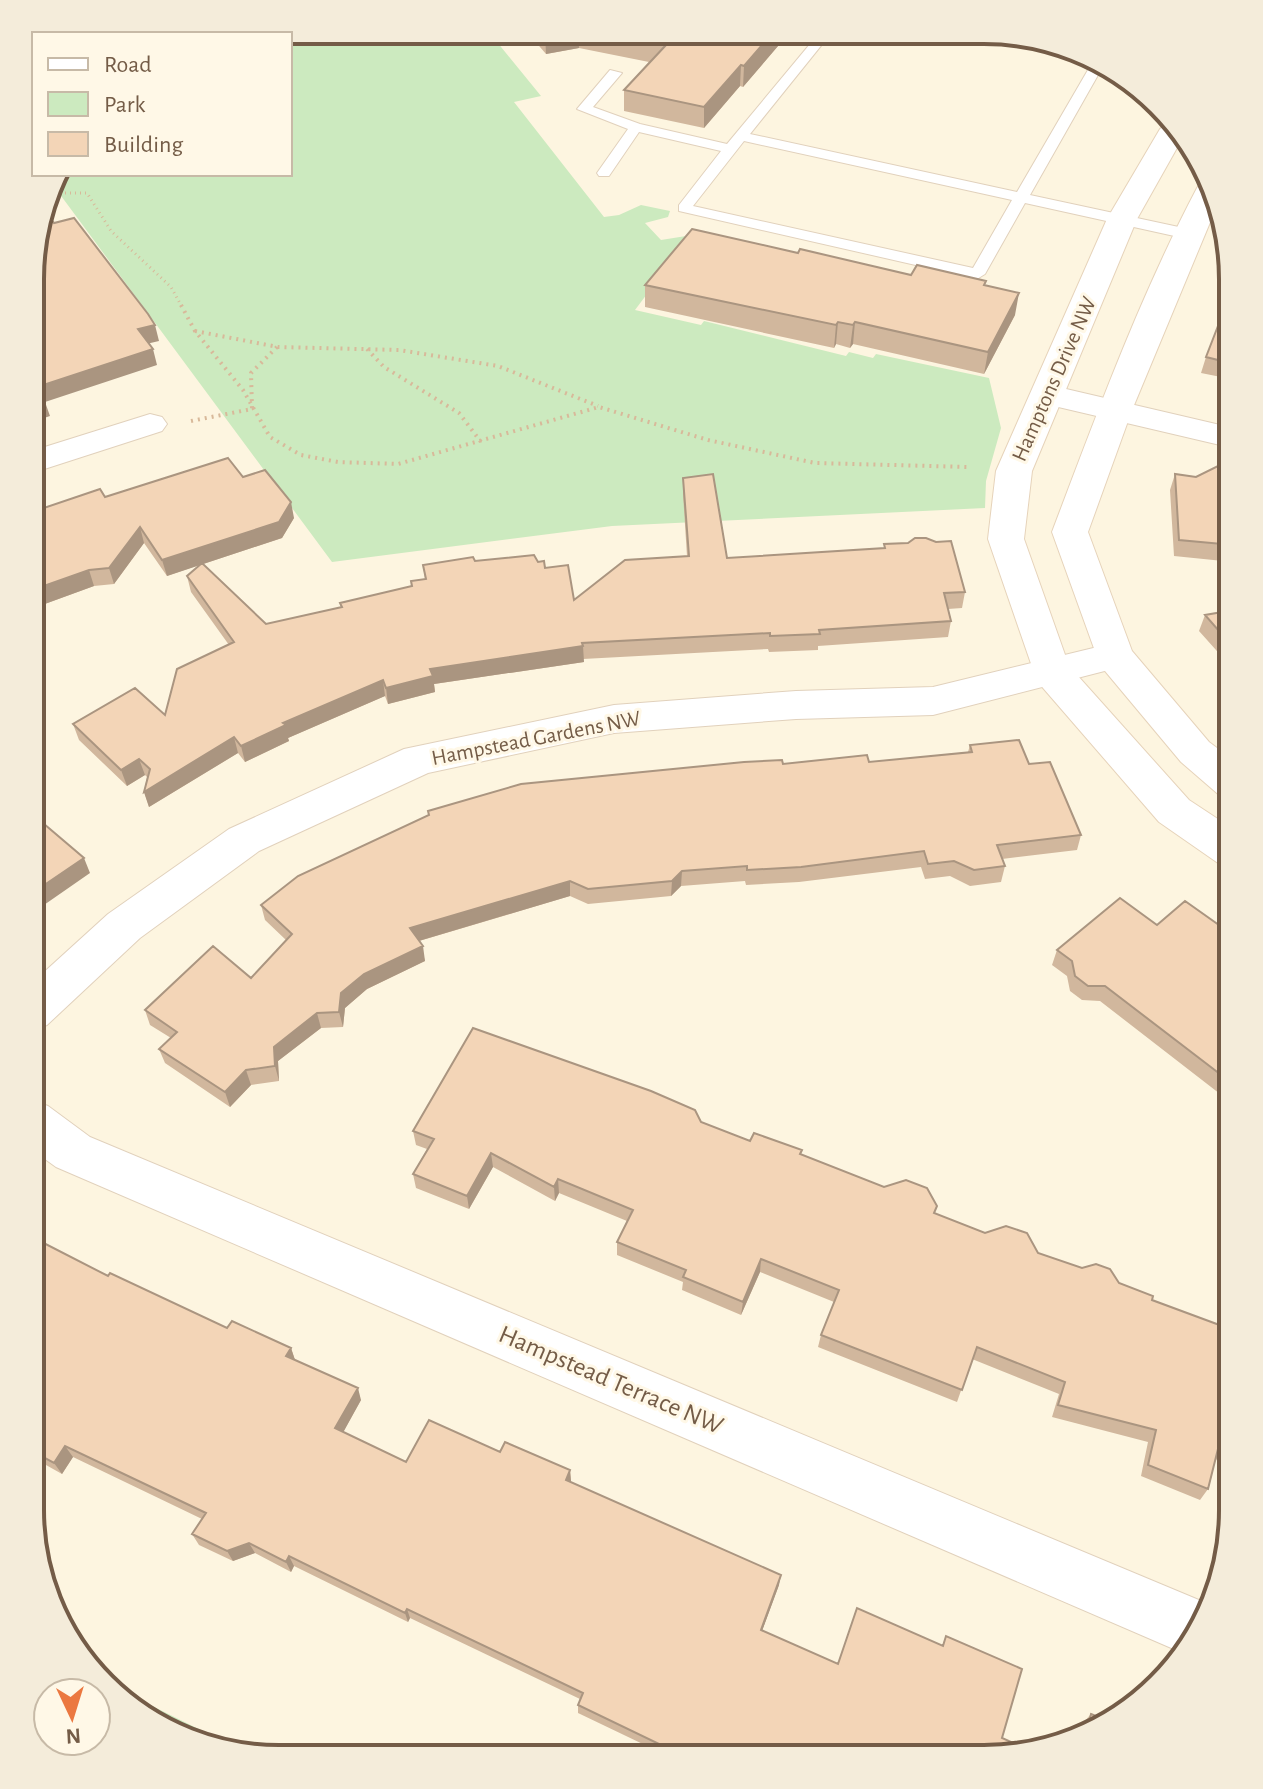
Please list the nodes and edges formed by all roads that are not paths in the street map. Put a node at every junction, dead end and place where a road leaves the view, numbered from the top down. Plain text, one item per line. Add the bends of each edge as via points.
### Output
1 (816, 44) edge
2 (1093, 71) edge
3 (615, 73) dead end
4 (636, 127) junction
5 (1170, 136) edge
6 (735, 142) junction
7 (604, 173) dead end
8 (1020, 196) junction
9 (1206, 200) edge
10 (1122, 219) junction
11 (1188, 234) junction
12 (1049, 395) junction
13 (1115, 410) junction
14 (150, 424) road end
15 (1219, 435) edge
16 (44, 458) edge
17 (1114, 656) junction
18 (1051, 671) junction
19 (1219, 771) edge
20 (1219, 841) edge
21 (44, 1000) edge
22 (44, 1131) edge
23 (1188, 1625) edge

1 - 6 lane
2 - 8 lane
3 - 4 lane via 584,109
4 - 6 lane
4 - 7 lane
5 - 10 street, Hamptons Drive NW
6 - 8 lane
6 - 8 lane via 684,208 977,274
8 - 10 lane
9 - 11 street
10 - 11 lane
10 - 12 street, Hamptons Drive NW
11 - 13 street
12 - 13 street
12 - 18 street, Hamptons Drive NW via 1014,471 1006,539
13 - 15 street
13 - 17 street via 1070,532
14 - 16 street
17 - 18 street, Hampstead Gardens NW
17 - 19 street via 1195,752
18 - 20 street, Hamptons Drive NW via 1174,811
18 - 21 street, Hampstead Gardens NW via 933,701 614,719 419,760 244,840 124,926
22 - 23 street, Hampstead Terrace NW via 73,1152

